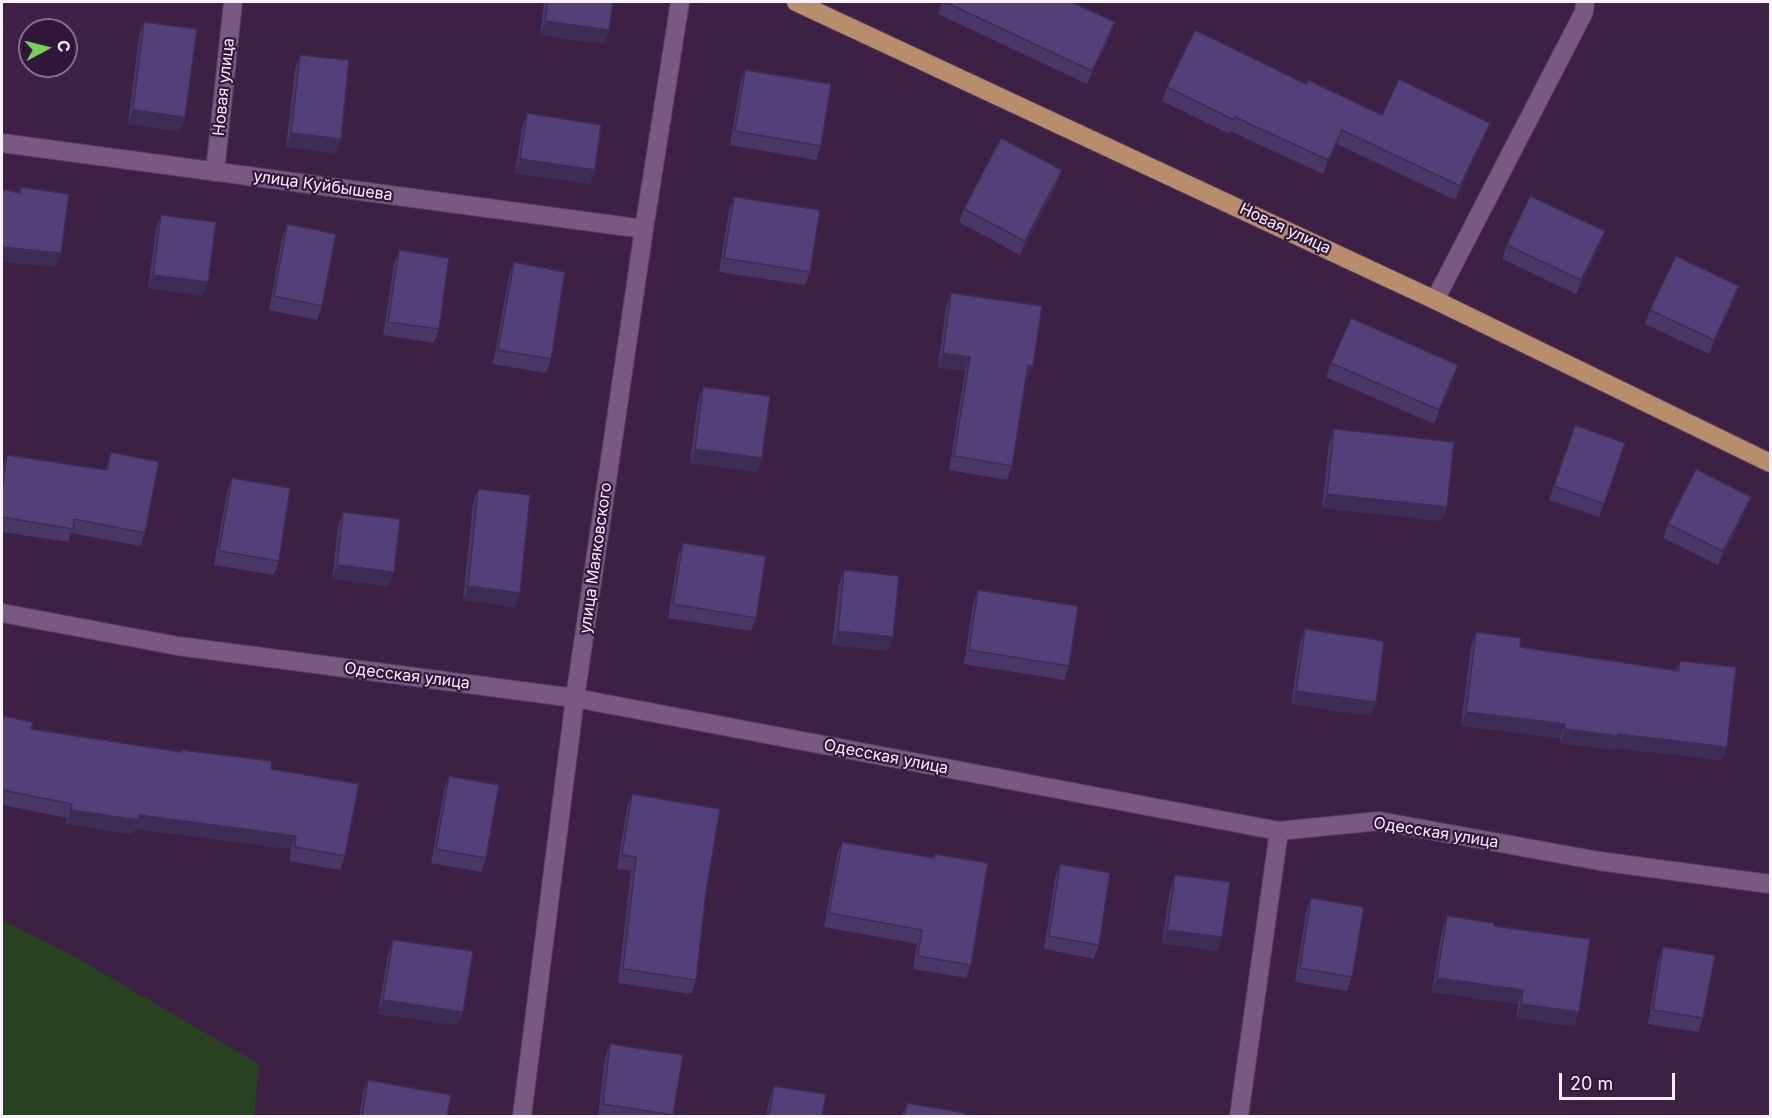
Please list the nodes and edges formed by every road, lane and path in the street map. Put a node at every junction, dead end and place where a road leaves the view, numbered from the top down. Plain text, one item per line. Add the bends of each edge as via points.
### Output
1 (233, 2) edge
2 (680, 2) edge
3 (796, 2) edge
4 (1585, 2) edge
5 (2, 143) edge
6 (214, 172) junction
7 (644, 229) junction
8 (1435, 300) junction
9 (1770, 463) edge
10 (2, 613) edge
11 (575, 698) junction
12 (1279, 831) junction
13 (1770, 884) edge
14 (522, 1116) edge
15 (1239, 1116) edge

1 - 6 street, Новая улица
2 - 7 street, улица Маяковского
3 - 8 main road, Новая улица
4 - 8 street via 1584,12
5 - 6 street, улица Куйбышева
6 - 7 street, улица Куйбышева
7 - 11 street, улица Маяковского
8 - 9 main road, Новая улица
10 - 11 street, Одесская улица via 178,646
11 - 12 street, Одесская улица
11 - 14 street, улица Маяковского
12 - 13 street, Одесская улица via 1379,821 1599,861
12 - 15 street

